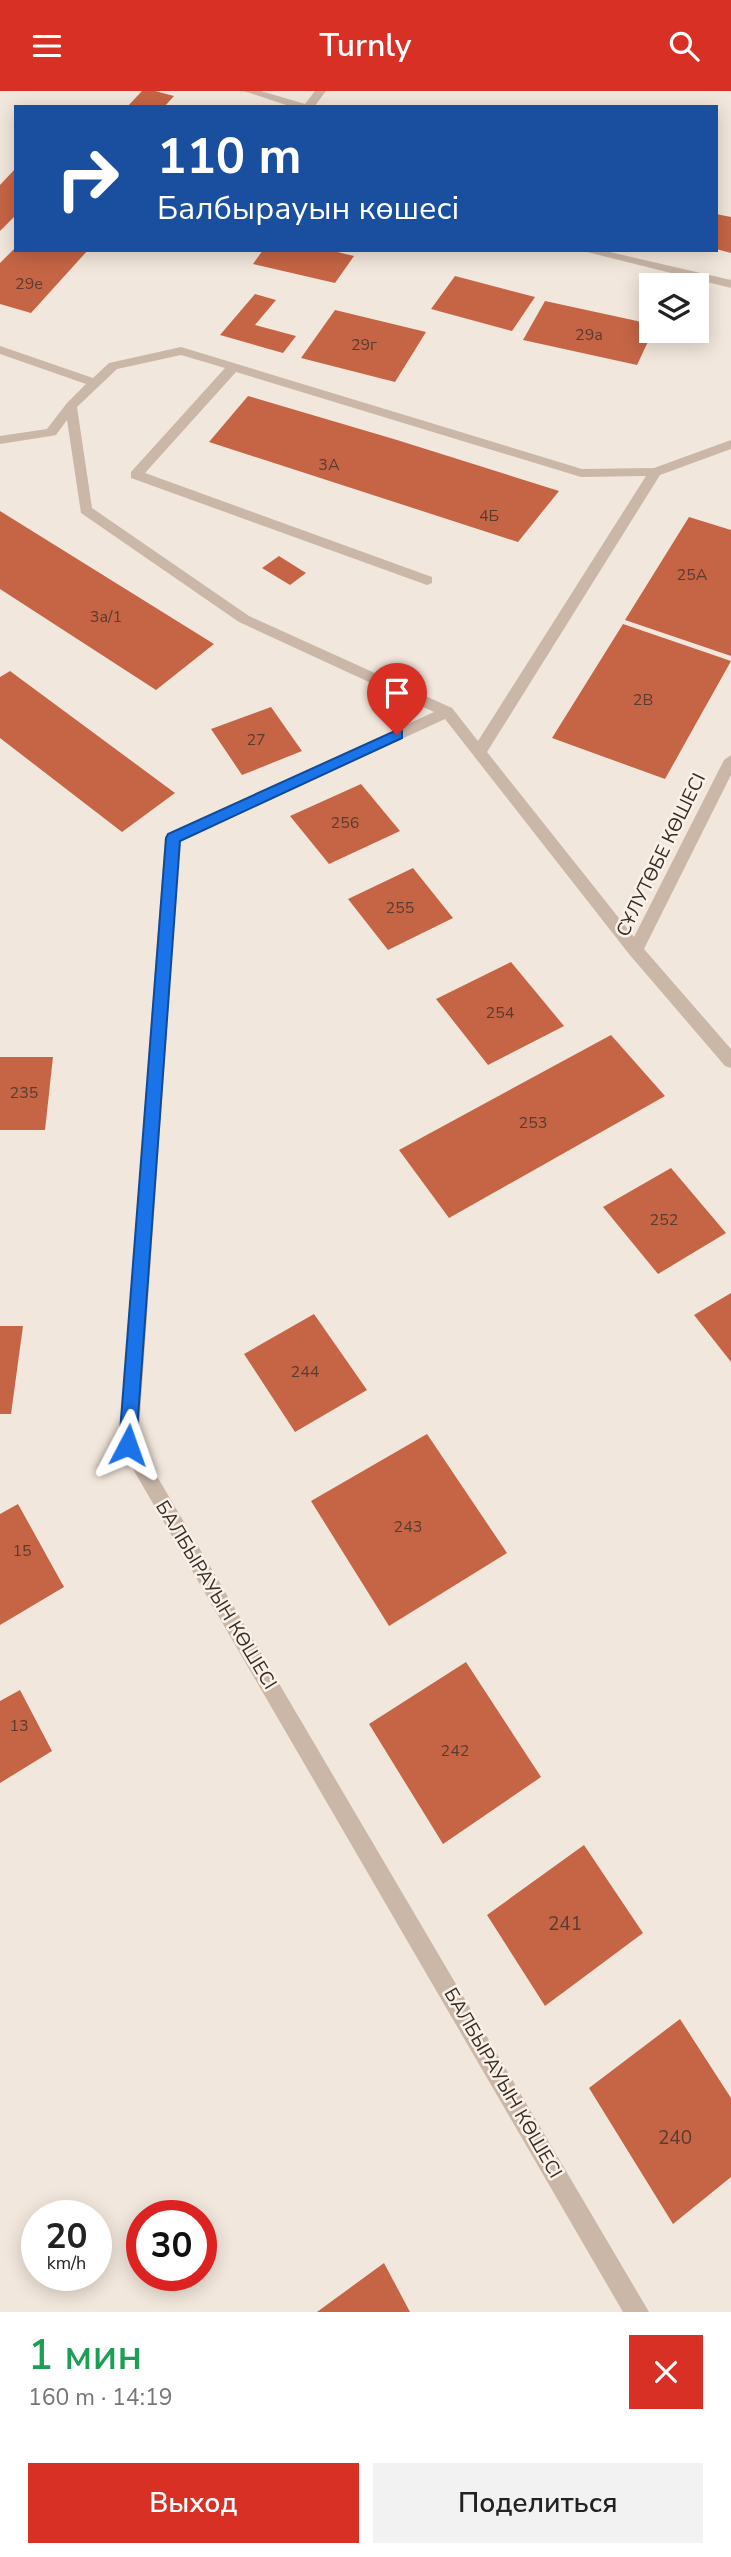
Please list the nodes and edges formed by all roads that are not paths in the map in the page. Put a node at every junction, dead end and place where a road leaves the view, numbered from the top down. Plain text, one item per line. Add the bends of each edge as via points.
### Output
1 (249, 91) edge
2 (321, 91) edge
3 (300, 105) edge
4 (309, 105) edge
5 (594, 252) edge
6 (731, 284) edge
7 (0, 350) edge
8 (233, 367) junction
9 (95, 383) junction
10 (71, 406) junction
11 (0, 440) edge
12 (731, 444) edge
13 (655, 472) junction
14 (427, 580) dead end
15 (447, 712) junction
16 (478, 752) junction
17 (731, 760) edge
18 (635, 950) junction
19 (731, 1061) edge
20 (637, 2312) edge

1 - 3 street
2 - 4 street
5 - 6 street
7 - 9 street
8 - 9 street via 181,351 113,366
8 - 13 street via 581,473
8 - 14 street via 136,475
9 - 10 street
10 - 11 street via 51,432
10 - 15 street via 86,510 244,619
12 - 13 street
13 - 16 street
15 - 16 street
15 - 20 street, БАЛБЫРАУЫН КӨШЕСІ via 173,838 128,1445
16 - 18 street
17 - 18 street, СҰЛУТӨБЕ КӨШЕСІ
18 - 19 street, СҰЛУТӨБЕ КӨШЕСІ

